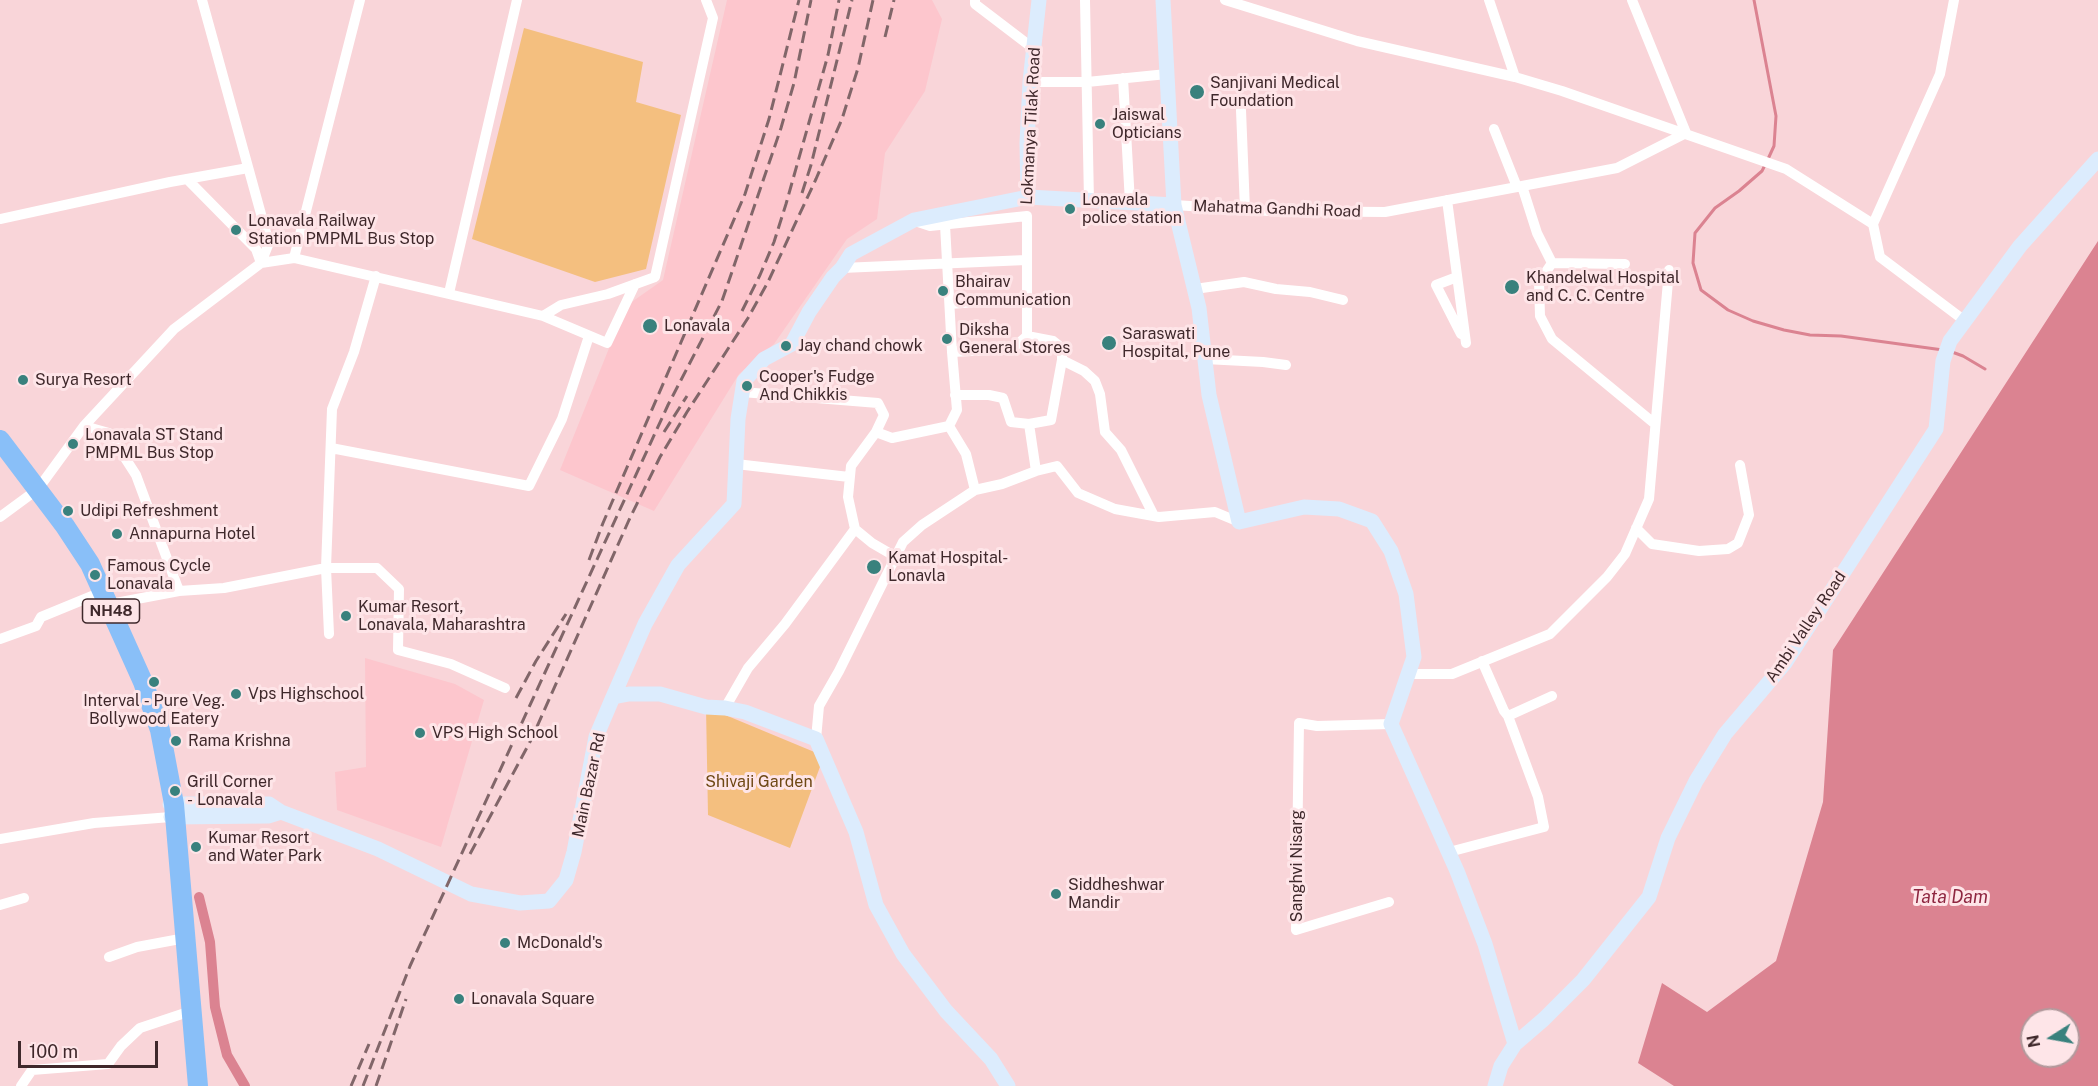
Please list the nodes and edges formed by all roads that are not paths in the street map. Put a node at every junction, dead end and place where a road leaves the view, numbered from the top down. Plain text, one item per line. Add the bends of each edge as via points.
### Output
1 (202, 0) edge
2 (360, 0) edge
3 (517, 0) edge
4 (706, 0) edge
5 (975, 0) edge
6 (1039, 0) edge
7 (1085, 0) edge
8 (1163, 0) edge
9 (1226, 0) edge
10 (1490, 0) edge
11 (1632, 0) edge
12 (1954, 0) edge
13 (1034, 49) junction
14 (1167, 74) junction
15 (1515, 77) junction
16 (1123, 78) junction
17 (1087, 81) junction
18 (1030, 82) junction
19 (1241, 110) dead end
20 (1494, 129) dead end
21 (1686, 133) junction
22 (2098, 159) edge
23 (248, 168) junction
24 (187, 179) junction
25 (1519, 186) junction
26 (1028, 198) junction
27 (1447, 200) junction
28 (1089, 201) junction
29 (1130, 203) junction
30 (1174, 205) junction
31 (1245, 210) junction
32 (1027, 216) junction
33 (0, 219) edge
34 (914, 220) junction
35 (1873, 224) junction
36 (945, 225) junction
37 (294, 258) junction
38 (1026, 260) junction
39 (261, 263) junction
40 (1552, 263) junction
41 (1625, 264) dead end
42 (948, 265) junction
43 (842, 268) junction
44 (1669, 270) dead end
45 (376, 276) junction
46 (1457, 277) junction
47 (635, 284) junction
48 (1195, 289) junction
49 (449, 293) junction
50 (1027, 298) junction
51 (1343, 300) dead end
52 (950, 304) junction
53 (543, 316) junction
54 (1965, 321) junction
55 (589, 336) junction
56 (1027, 336) junction
57 (952, 352) junction
58 (1205, 359) junction
59 (1062, 360) junction
60 (1286, 365) dead end
61 (742, 393) junction
62 (956, 395) junction
63 (1029, 424) junction
64 (1655, 424) junction
65 (84, 426) junction
66 (949, 426) junction
67 (876, 432) junction
68 (0, 440) edge
69 (331, 448) junction
70 (0, 451) edge
71 (736, 464) junction
72 (1740, 465) dead end
73 (1036, 471) junction
74 (849, 477) junction
75 (975, 490) junction
76 (36, 491) junction
77 (1154, 516) junction
78 (0, 517) edge
79 (1239, 522) junction
80 (1636, 528) junction
81 (855, 529) junction
82 (896, 557) junction
83 (326, 568) junction
84 (178, 591) junction
85 (102, 601) junction
86 (329, 634) dead end
87 (0, 639) edge
88 (1482, 661) junction
89 (1408, 674) junction
90 (505, 688) dead end
91 (1552, 696) dead end
92 (613, 697) junction
93 (725, 708) junction
94 (1508, 716) junction
95 (1390, 724) junction
96 (816, 739) junction
97 (172, 811) junction
98 (0, 839) edge
99 (1449, 852) junction
100 (24, 898) dead end
101 (1389, 902) dead end
102 (0, 904) edge
103 (180, 939) junction
104 (109, 957) dead end
105 (185, 1014) junction
106 (1515, 1044) junction
107 (21, 1086) edge
108 (190, 1086) edge
109 (198, 1086) edge
110 (1008, 1086) edge
111 (1495, 1086) edge

1 - 23 street
2 - 37 street
3 - 49 street
4 - 47 street via 713,18 655,277
5 - 13 street via 975,4
6 - 13 main road, Lokmanya Tilak Road
7 - 17 street
8 - 14 main road
9 - 15 street via 1357,40
10 - 15 street
11 - 21 street
12 - 35 street via 1940,74
13 - 18 main road, Lokmanya Tilak Road
14 - 16 street
14 - 30 main road
15 - 21 street
16 - 17 street
16 - 29 street
17 - 18 street
17 - 28 street
18 - 26 main road, Lokmanya Tilak Road
19 - 31 street
20 - 25 street
21 - 25 street, Mahatma Gandhi Road via 1617,168
21 - 35 street via 1786,169
22 - 54 main road, Ambi Valley Road via 2020,246
23 - 24 street
23 - 39 street via 269,243
24 - 33 street
24 - 39 street via 256,249
25 - 27 street, Mahatma Gandhi Road
25 - 40 street
26 - 28 main road, Mahatma Gandhi Road
26 - 32 street, Lokmanya Tilak Road
26 - 34 main road, Mahatma Gandhi Road
27 - 31 street, Mahatma Gandhi Road via 1385,212
27 - 46 street
28 - 29 main road, Mahatma Gandhi Road
29 - 30 main road, Mahatma Gandhi Road
30 - 31 street, Mahatma Gandhi Road
30 - 48 main road
32 - 36 street
32 - 38 street, Lokmanya Tilak Road
34 - 36 street via 930,226
34 - 43 main road, Mahatma Gandhi Road via 851,254
35 - 54 street via 1880,257
36 - 42 street
37 - 39 street
37 - 45 street
38 - 42 street
38 - 50 street, Lokmanya Tilak Road
39 - 65 street via 174,329
40 - 41 street
40 - 64 street via 1539,282 1539,316 1552,339
42 - 43 street
42 - 52 street
43 - 61 main road, Mahatma Gandhi Road via 809,312 792,344 764,359 744,381
44 - 64 street
45 - 49 street
45 - 69 street via 332,409
46 - 46 street via 1458,288 1466,343 1436,285
47 - 53 street via 561,305
47 - 55 street via 607,344
48 - 51 street via 1244,282
48 - 58 main road
49 - 53 street
50 - 52 street
50 - 56 street, Lokmanya Tilak Road
52 - 57 street
53 - 55 street
54 - 106 main road, Ambi Valley Road via 1950,341 1943,361 1936,429 1785,663 1725,734 1696,781 1668,838 1649,897 1583,980
55 - 69 street via 562,419 529,486
56 - 57 street via 1012,350
56 - 59 street via 1059,345
57 - 62 street
58 - 60 street
58 - 79 main road via 1209,395
59 - 63 street via 1051,420
59 - 77 street via 1095,381 1105,432 1121,450
61 - 67 street via 878,403 884,415
61 - 71 main road, Mahatma Gandhi Road
62 - 63 street via 1003,398 1011,422
62 - 66 street via 957,410
63 - 73 street
64 - 80 street via 1649,499
65 - 76 street
65 - 84 street via 109,433 136,475
66 - 67 street via 892,438
66 - 75 street via 966,454
67 - 74 street via 851,466
68 - 76 highway, NH48
69 - 83 street
70 - 76 highway, NH48
71 - 74 street
71 - 92 main road, Mahatma Gandhi Road via 734,504 678,565 645,624
72 - 80 street via 1749,515 1738,543 1728,549 1699,551 1652,544
73 - 75 street
73 - 77 street via 1057,466 1078,493 1115,509
74 - 81 street via 848,496
75 - 82 street via 922,525 903,542
76 - 78 street
76 - 85 highway, NH48 via 90,564
77 - 79 street via 1215,512
79 - 89 main road via 1304,507 1339,509 1372,521 1391,551 1406,594 1414,657
80 - 88 street via 1625,554 1607,578 1550,634
81 - 82 street
81 - 93 street via 748,668
82 - 96 street via 819,706
83 - 84 street via 224,588
83 - 86 street
83 - 90 street via 377,568 399,589 398,650 451,664
84 - 85 street
85 - 87 street via 41,616 36,626
85 - 97 highway, NH48 via 143,682 160,730
88 - 89 street via 1452,674
88 - 94 street
89 - 95 main road
91 - 94 street
92 - 93 main road via 660,694 706,707
92 - 97 main road, Main Bazar Rd via 596,737 566,880 549,901 520,903 471,894 378,849 269,804
93 - 96 main road
94 - 99 street via 1538,797 1544,827
95 - 99 main road
95 - 101 street, Sanghvi Nisarg via 1299,723 1296,930
96 - 110 main road via 856,832 876,905 903,954 946,1011 992,1059
97 - 98 street
97 - 103 highway, NH48
97 - 109 highway, NH48
99 - 106 main road via 1485,944
100 - 102 street
103 - 104 street
103 - 105 highway, NH48
105 - 107 street via 141,1028 108,1064 32,1070
105 - 108 highway, NH48
106 - 111 main road, Ambi Valley Road via 1501,1066

